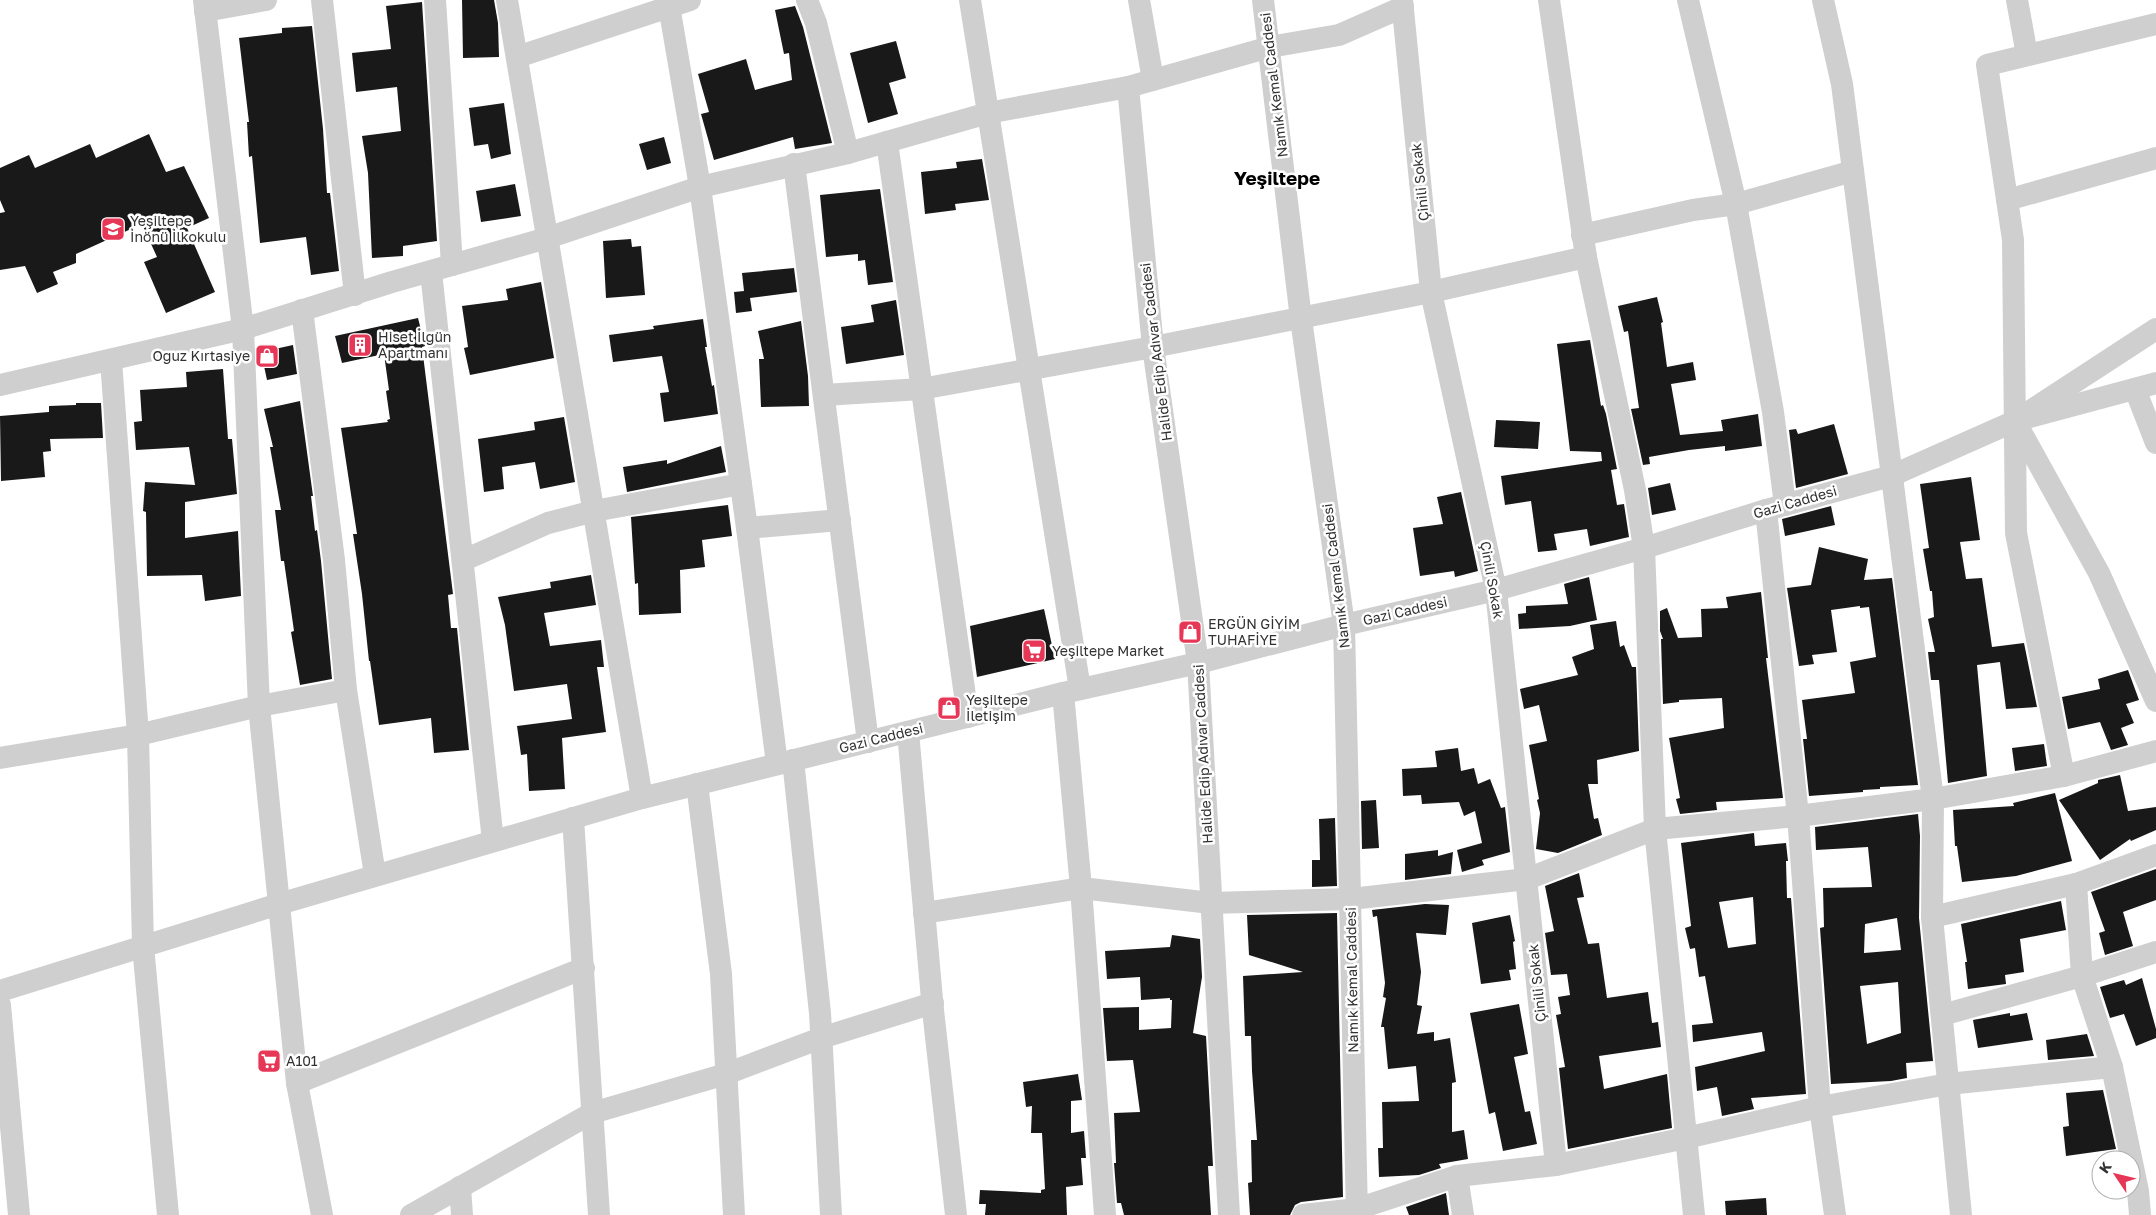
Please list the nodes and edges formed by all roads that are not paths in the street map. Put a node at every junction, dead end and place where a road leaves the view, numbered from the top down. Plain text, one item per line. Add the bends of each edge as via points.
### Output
1 (266, 0) edge
2 (322, 0) edge
3 (435, 0) edge
4 (507, 0) edge
5 (807, 0) edge
6 (970, 0) edge
7 (1139, 0) edge
8 (1263, 0) edge
9 (1549, 0) edge
10 (1688, 0) edge
11 (1823, 0) edge
12 (2017, 0) edge
13 (680, 3) edge
14 (1403, 4) edge
15 (204, 6) edge
16 (2156, 24) edge
17 (1270, 47) junction
18 (2026, 55) junction
19 (517, 57) junction
20 (1153, 80) junction
21 (1128, 87) junction
22 (988, 114) junction
23 (886, 142) junction
24 (848, 153) junction
25 (2156, 158) edge
26 (794, 164) junction
27 (1853, 171) junction
28 (700, 187) junction
29 (2007, 200) junction
30 (1736, 204) junction
31 (1582, 235) junction
32 (547, 238) junction
33 (1586, 258) junction
34 (441, 268) junction
35 (1431, 292) junction
36 (355, 295) junction
37 (302, 310) junction
38 (1301, 319) junction
39 (243, 329) junction
40 (2156, 329) edge
41 (1154, 347) junction
42 (112, 360) junction
43 (1029, 369) junction
44 (0, 385) edge
45 (2145, 386) edge
46 (921, 389) junction
47 (824, 395) junction
48 (2015, 420) junction
49 (2156, 443) edge
50 (1890, 476) junction
51 (741, 484) junction
52 (1775, 507) junction
53 (594, 511) junction
54 (840, 520) junction
55 (747, 528) junction
56 (1644, 548) junction
57 (464, 560) junction
58 (1496, 590) junction
59 (1344, 625) junction
60 (1198, 662) junction
61 (346, 690) junction
62 (1072, 691) junction
63 (2156, 701) edge
64 (259, 706) junction
65 (968, 717) junction
66 (908, 732) junction
67 (138, 736) junction
68 (868, 742) junction
69 (2156, 751) edge
70 (0, 758) edge
71 (785, 762) junction
72 (2064, 776) junction
73 (697, 784) junction
74 (642, 798) junction
75 (1932, 799) junction
76 (1798, 816) junction
77 (573, 818) junction
78 (1655, 829) junction
79 (493, 841) junction
80 (2156, 855) edge
81 (375, 875) junction
82 (1527, 879) junction
83 (2076, 884) junction
84 (1081, 888) junction
85 (1351, 899) junction
86 (1211, 903) junction
87 (279, 904) junction
88 (924, 913) junction
89 (1932, 917) junction
90 (143, 946) junction
91 (2156, 952) edge
92 (584, 968) junction
93 (2082, 976) junction
94 (0, 991) edge
95 (933, 1004) junction
96 (0, 1005) edge
97 (1942, 1015) junction
98 (821, 1038) junction
99 (2112, 1067) junction
100 (726, 1074) junction
101 (298, 1083) junction
102 (1948, 1084) junction
103 (1820, 1107) junction
104 (592, 1113) junction
105 (1686, 1138) junction
106 (1556, 1165) junction
107 (1457, 1176) junction
108 (460, 1187) junction
109 (1357, 1212) edge
110 (19, 1215) edge
111 (168, 1215) edge
112 (322, 1215) edge
113 (411, 1215) edge
114 (462, 1215) edge
115 (599, 1215) edge
116 (734, 1215) edge
117 (831, 1215) edge
118 (956, 1215) edge
119 (1104, 1215) edge
120 (1229, 1215) edge
121 (1303, 1215) edge
122 (1463, 1215) edge
123 (1694, 1215) edge
124 (1835, 1215) edge
125 (1961, 1215) edge
126 (2140, 1215) edge

1 - 15 street
2 - 36 street
3 - 34 street
4 - 19 street
5 - 24 street via 816,23
6 - 22 street
7 - 20 street
8 - 17 street, Namık Kemal Caddesi
9 - 31 street
10 - 30 street
11 - 27 street via 1842,84
12 - 18 street
13 - 19 street
13 - 28 street
14 - 17 street via 1339,35
14 - 35 street, Çinili Sokak
15 - 39 street
16 - 18 street
17 - 20 street
17 - 38 street, Namık Kemal Caddesi
18 - 29 street via 1988,65
19 - 32 street
20 - 21 street
21 - 22 street
21 - 41 street, Halide Edip Adıvar Caddesi
22 - 23 street
22 - 43 street
23 - 24 street
23 - 46 street
24 - 26 street
25 - 29 street
26 - 28 street
26 - 47 street
27 - 30 street
27 - 50 street
28 - 32 street
28 - 51 street
29 - 48 street via 2013,240
30 - 31 street via 1693,210
30 - 52 street via 1773,412
31 - 33 street
32 - 34 street
32 - 53 street
33 - 35 street
33 - 56 street via 1636,490
34 - 36 street
34 - 57 street
35 - 38 street
35 - 58 street, Çinili Sokak
36 - 37 street
37 - 39 street
37 - 61 street via 334,560
38 - 41 street
38 - 59 street, Namık Kemal Caddesi
39 - 42 street
39 - 64 street
40 - 48 street
41 - 43 street
41 - 60 street, Halide Edip Adıvar Caddesi
42 - 44 street
42 - 67 street
43 - 46 street
43 - 62 street
45 - 48 street, Gazi Caddesi
45 - 49 street
46 - 47 street
46 - 65 street
47 - 54 street
48 - 50 street, Gazi Caddesi
48 - 63 street via 2099,574
48 - 72 street via 2016,533
50 - 52 street, Gazi Caddesi
50 - 75 street
51 - 53 street
51 - 55 street
52 - 56 street, Gazi Caddesi
52 - 76 street
53 - 57 street via 548,523
53 - 74 street
54 - 55 street
54 - 68 street
55 - 71 street
56 - 58 street, Gazi Caddesi
56 - 78 street
57 - 79 street
58 - 59 street, Gazi Caddesi
58 - 82 street, Çinili Sokak
59 - 60 street, Gazi Caddesi
59 - 85 street, Namık Kemal Caddesi
60 - 62 street, Gazi Caddesi
60 - 86 street, Halide Edip Adıvar Caddesi
61 - 64 street
61 - 81 street
62 - 65 street, Gazi Caddesi
62 - 84 street
64 - 67 street
64 - 87 street
65 - 66 street, Gazi Caddesi
66 - 68 street, Gazi Caddesi
66 - 88 street
67 - 70 street
67 - 90 street
68 - 71 street, Gazi Caddesi
69 - 72 street
71 - 73 street, Gazi Caddesi
71 - 98 street
72 - 75 street
73 - 74 street, Gazi Caddesi
73 - 100 street via 721,974
74 - 77 street, Gazi Caddesi
75 - 76 street
75 - 89 street
76 - 78 street
76 - 103 street
77 - 79 street, Gazi Caddesi
77 - 92 street
78 - 82 street
78 - 105 street
79 - 81 street, Gazi Caddesi
80 - 83 street
81 - 87 street, Gazi Caddesi
82 - 85 street
82 - 106 street, Çinili Sokak
83 - 89 street
83 - 93 street
84 - 86 street
84 - 88 street
84 - 119 street
85 - 86 street
85 - 109 street, Namık Kemal Caddesi
86 - 120 street, Halide Edip Adıvar Caddesi
87 - 90 street, Gazi Caddesi
87 - 101 street
88 - 95 street
89 - 97 street
90 - 94 street, Gazi Caddesi
90 - 111 street
91 - 93 street
92 - 101 street
92 - 104 street
93 - 97 street
93 - 99 street
95 - 98 street
95 - 118 street
96 - 110 street
97 - 102 street
98 - 100 street
98 - 117 street
99 - 102 street
99 - 126 street
100 - 104 street
100 - 116 street
101 - 112 street
102 - 103 street
102 - 125 street
103 - 105 street
103 - 124 street
104 - 108 street
104 - 115 street
105 - 106 street
105 - 123 street
106 - 107 street
107 - 109 street
107 - 122 street
108 - 113 street
108 - 114 street
109 - 121 street

